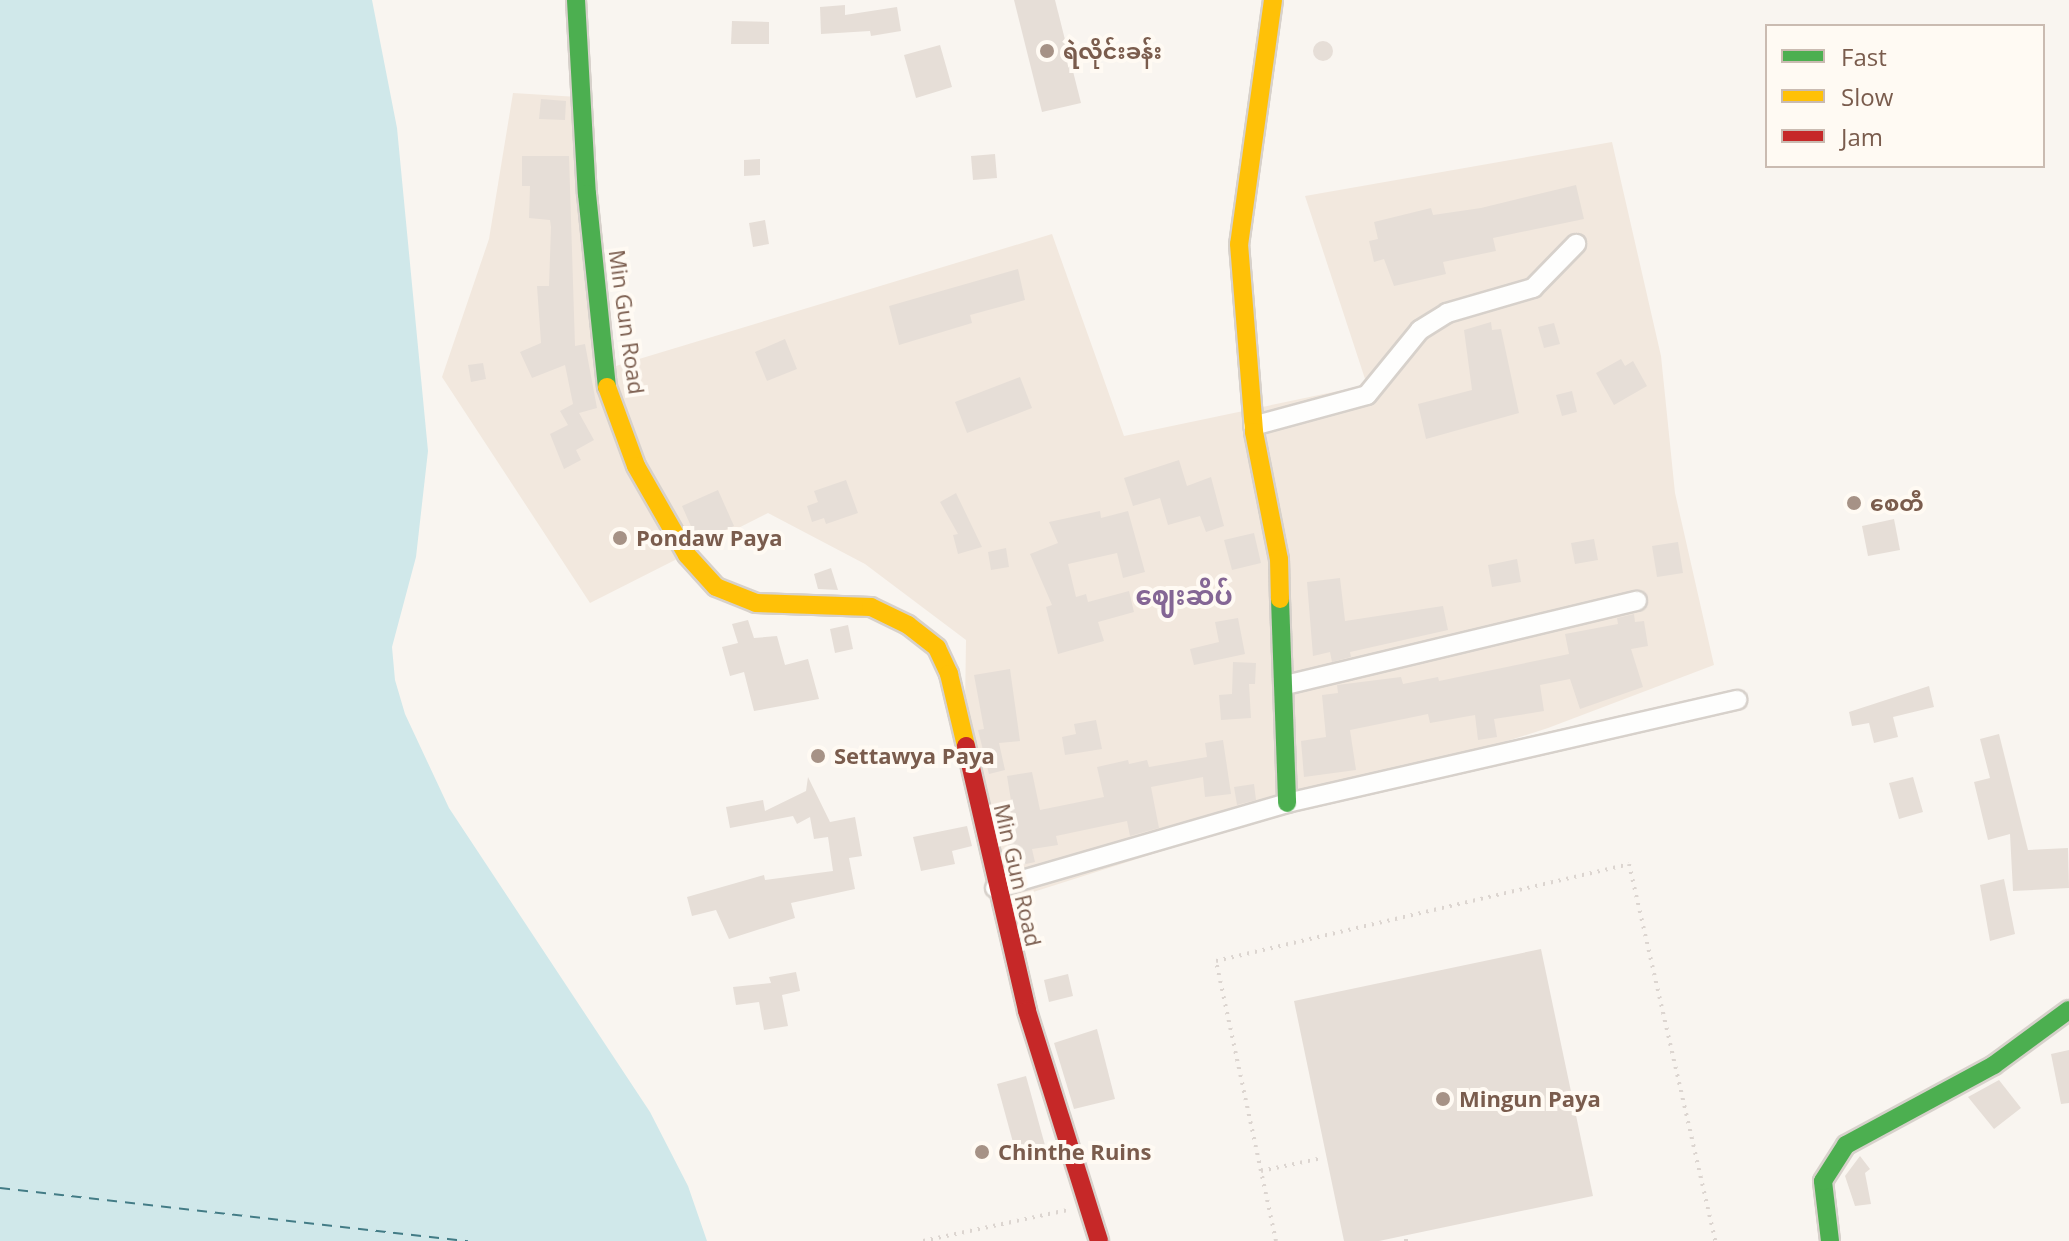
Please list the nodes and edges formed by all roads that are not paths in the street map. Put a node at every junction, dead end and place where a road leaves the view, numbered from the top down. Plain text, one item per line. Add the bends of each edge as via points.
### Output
1 (576, 0) edge
2 (1273, 0) edge
3 (1576, 244) dead end
4 (1253, 426) junction
5 (1637, 601) dead end
6 (1286, 685) junction
7 (1737, 700) dead end
8 (1287, 803) junction
9 (995, 888) junction
10 (2069, 1010) edge
11 (1099, 1241) edge
12 (1830, 1241) edge

1 - 9 street, Min Gun Road via 587,194 607,390 636,466 687,555 716,587 756,603 871,607 908,625 937,648 949,674
2 - 4 street via 1239,244
3 - 4 street via 1533,288 1447,313 1420,330 1367,395
4 - 6 street via 1279,559
5 - 6 street
6 - 8 street
7 - 8 street
8 - 9 street
9 - 11 street, Min Gun Road
10 - 12 street via 1994,1065 1846,1145 1823,1181

